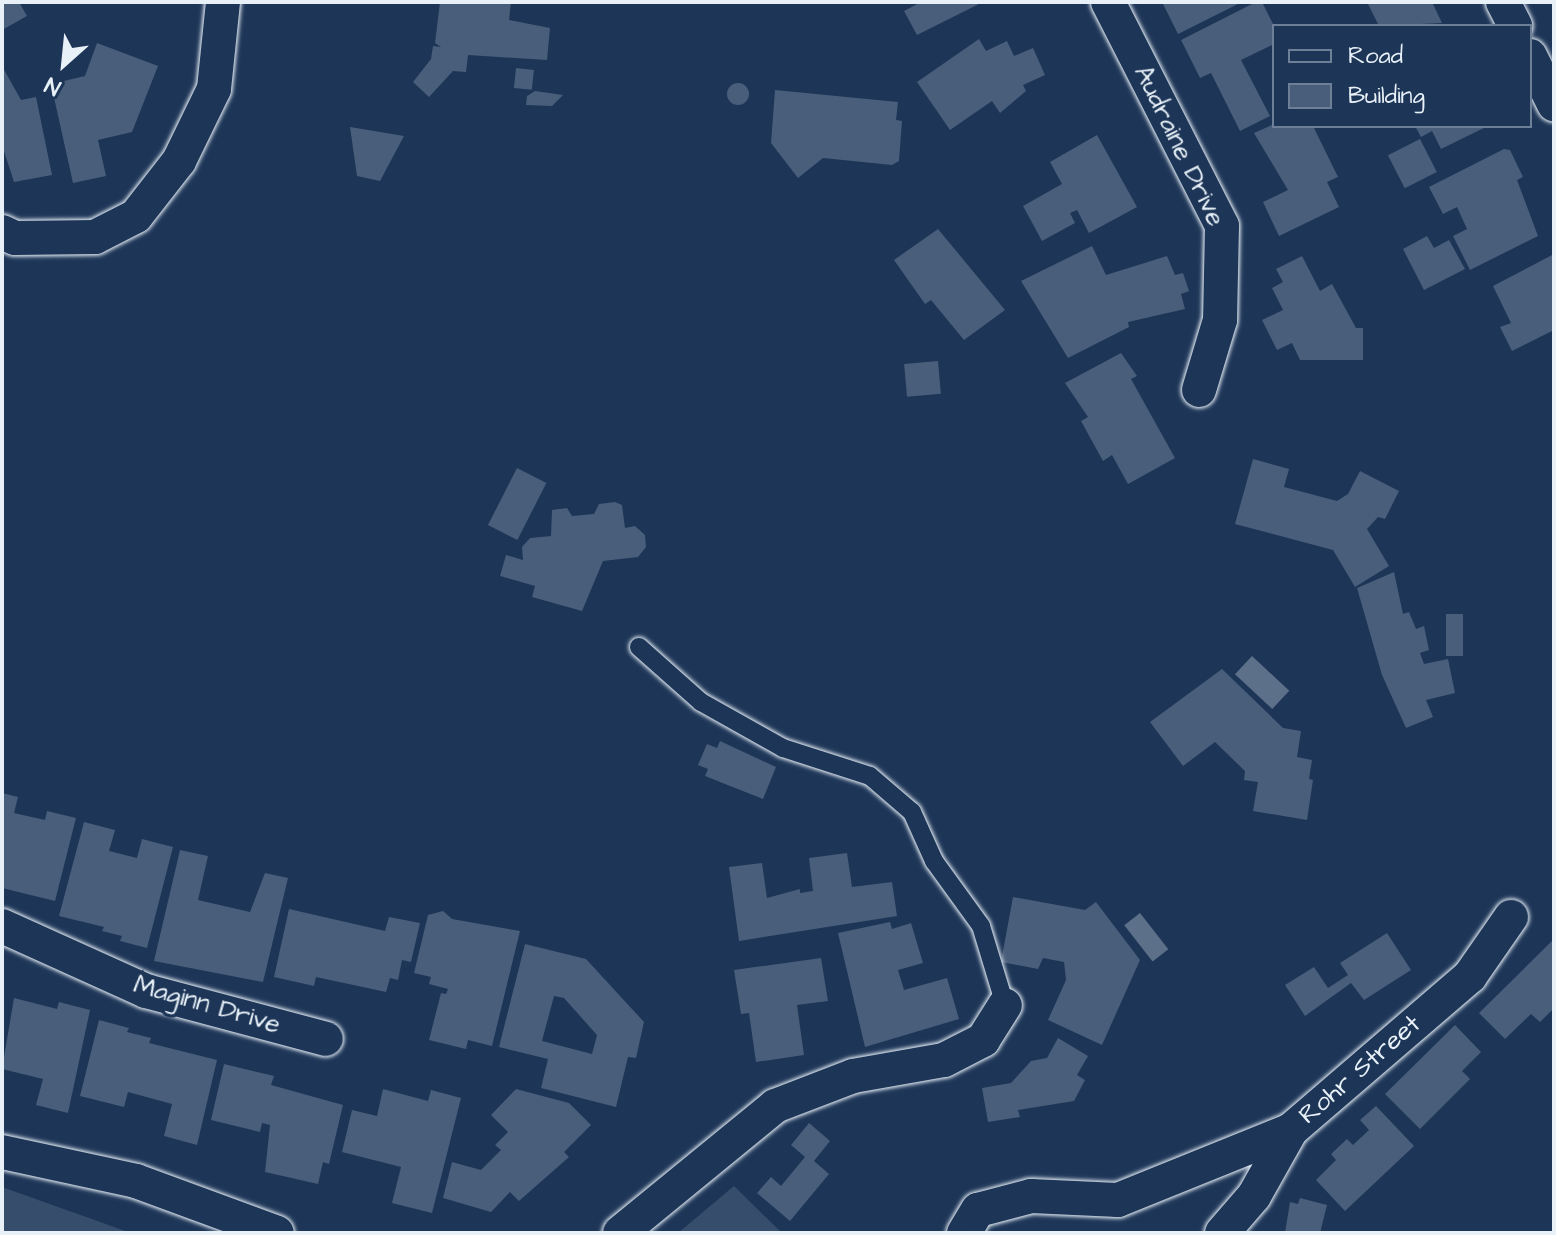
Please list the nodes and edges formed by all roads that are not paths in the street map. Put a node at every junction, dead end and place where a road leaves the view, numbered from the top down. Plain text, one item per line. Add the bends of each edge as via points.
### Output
1 (223, 2) edge
2 (1108, 2) edge
3 (1503, 2) edge
4 (1514, 24) edge
5 (1532, 60) edge
6 (1554, 104) edge
7 (2, 232) edge
8 (1199, 390) dead end
9 (639, 647) dead end
10 (1511, 917) dead end
11 (2, 926) edge
12 (1005, 1005) joint
13 (326, 1039) dead end
14 (1291, 1130) junction
15 (2, 1152) edge
16 (277, 1233) edge
17 (620, 1233) edge
18 (964, 1233) edge
19 (1222, 1233) edge

1 - 7 street via 214,89 179,161 136,216 95,237 28,239
2 - 8 street, Audraine Drive via 1222,226 1220,320
3 - 4 street
5 - 6 street
9 - 12 lane via 701,702 783,748 870,776 912,812 934,861 981,926
10 - 14 street, Rohr Street via 1470,976
11 - 13 street, Maginn Drive via 146,991
12 - 17 street via 983,1040 944,1060 853,1076 775,1106
14 - 18 street via 1118,1200 1031,1196 978,1210
14 - 19 street, Rohr Street via 1254,1196
15 - 16 street via 136,1181

